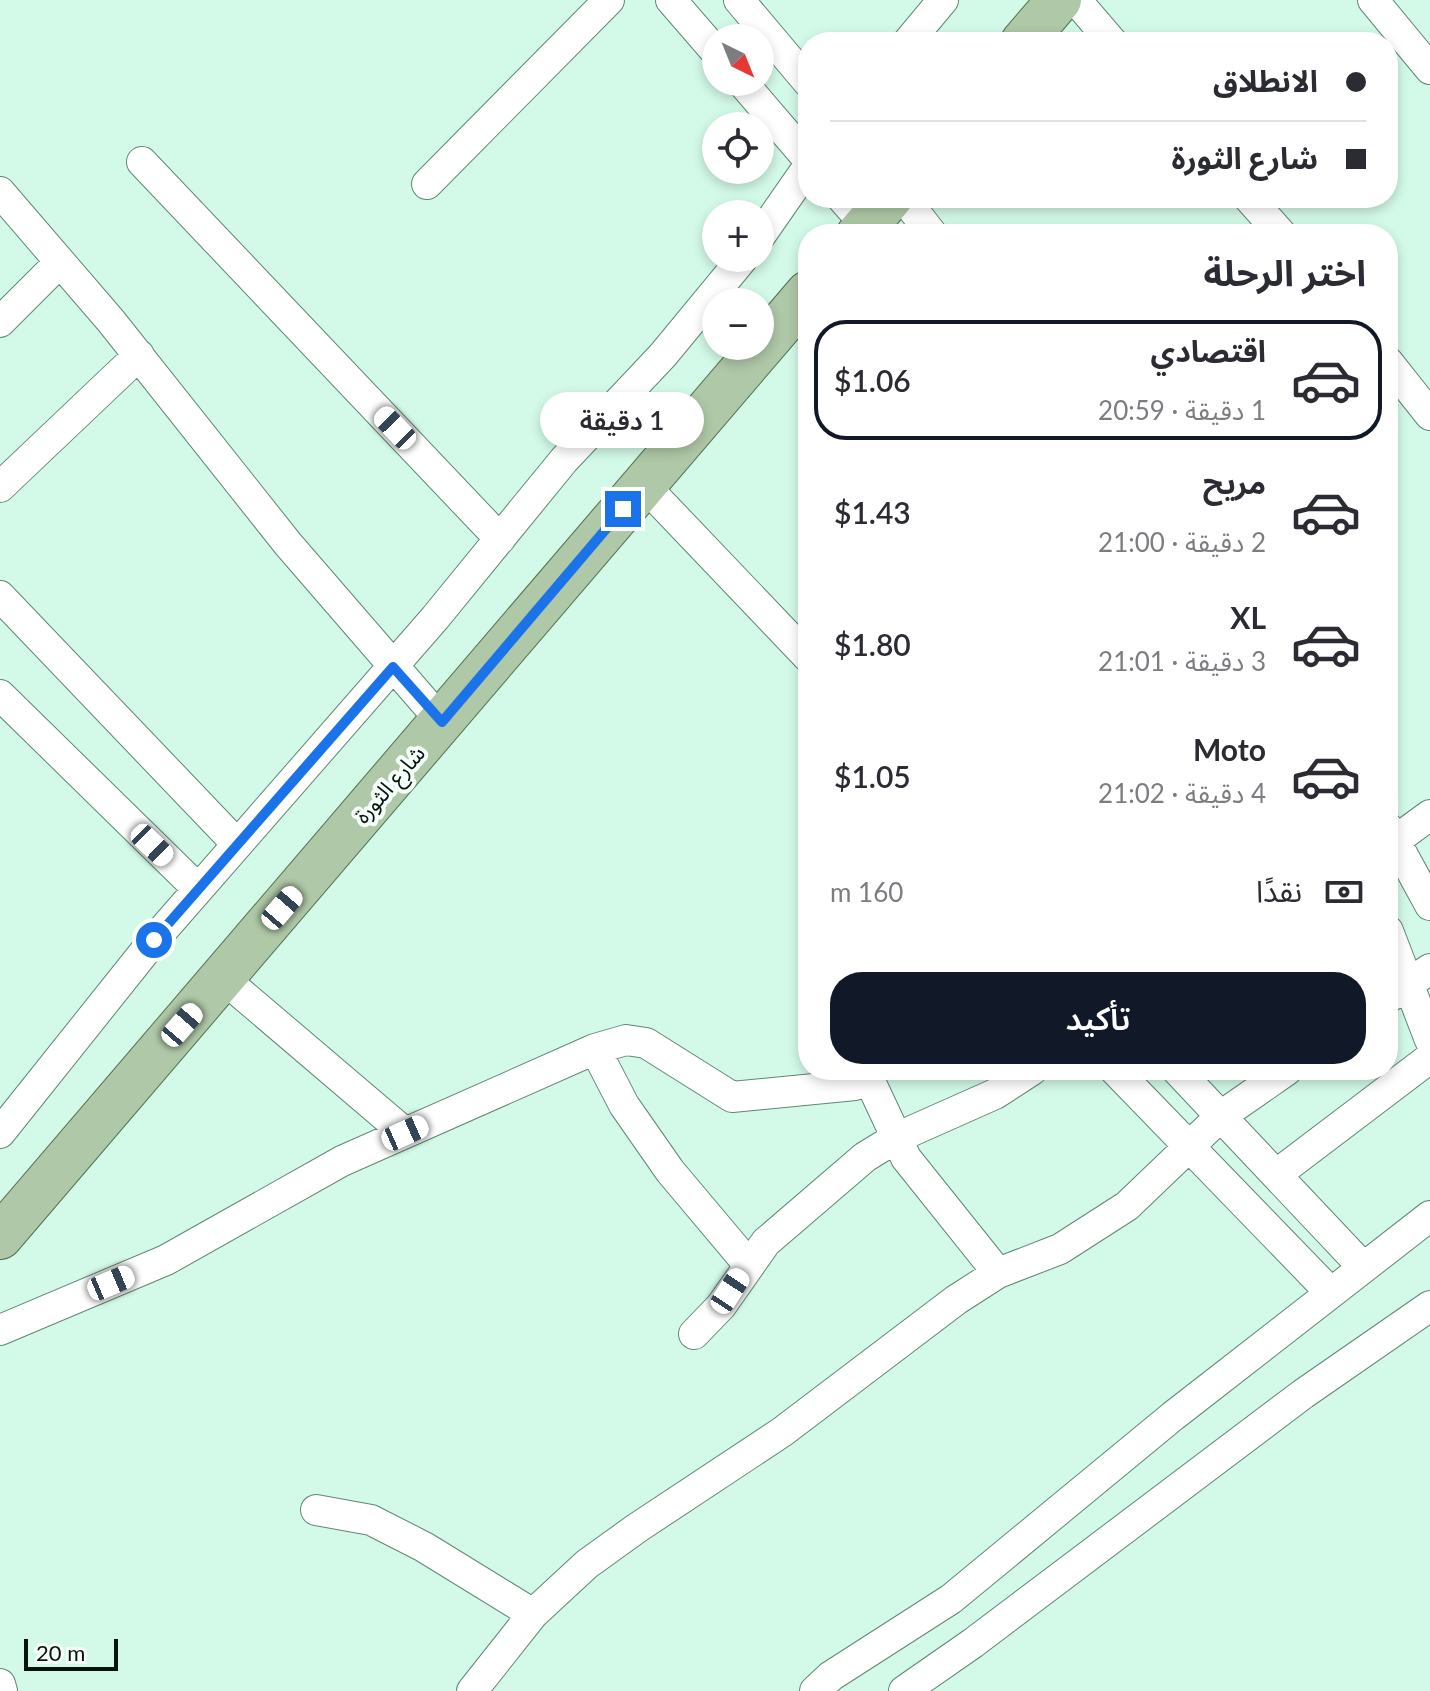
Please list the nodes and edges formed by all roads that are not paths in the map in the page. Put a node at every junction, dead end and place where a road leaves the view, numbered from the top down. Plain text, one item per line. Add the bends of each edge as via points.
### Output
1 (609, 0) edge
2 (671, 0) edge
3 (739, 0) edge
4 (943, 0) edge
5 (1059, 0) edge
6 (1076, 0) edge
7 (1373, 0) edge
8 (916, 32) edge
9 (1032, 32) edge
10 (1103, 32) edge
11 (702, 36) edge
12 (1430, 69) edge
13 (798, 70) edge
14 (754, 96) edge
15 (798, 147) edge
16 (142, 162) dead end
17 (798, 181) edge
18 (427, 184) dead end
19 (0, 192) edge
20 (912, 208) edge
21 (1258, 208) edge
22 (774, 216) edge
23 (924, 224) edge
24 (1272, 224) edge
25 (60, 262) junction
26 (731, 272) edge
27 (798, 305) edge
28 (0, 322) edge
29 (139, 355) junction
30 (1398, 375) edge
31 (1430, 415) edge
32 (644, 485) junction
33 (0, 487) edge
34 (500, 539) junction
35 (0, 596) edge
36 (798, 647) edge
37 (393, 667) junction
38 (0, 695) edge
39 (442, 722) junction
40 (1430, 815) edge
41 (1398, 831) edge
42 (237, 844) junction
43 (1398, 845) edge
44 (198, 889) junction
45 (1430, 905) edge
46 (1398, 956) edge
47 (223, 978) junction
48 (1409, 984) edge
49 (1430, 1040) edge
50 (595, 1049) junction
51 (1430, 1058) edge
52 (864, 1080) edge
53 (876, 1080) edge
54 (1017, 1080) edge
55 (1125, 1080) edge
56 (1187, 1080) edge
57 (1273, 1080) edge
58 (1221, 1116) junction
59 (0, 1133) edge
60 (405, 1133) junction
61 (896, 1138) junction
62 (1190, 1146) junction
63 (1277, 1174) junction
64 (1430, 1216) edge
65 (0, 1237) edge
66 (749, 1265) junction
67 (1362, 1266) junction
68 (998, 1273) junction
69 (1331, 1293) junction
70 (1430, 1306) edge
71 (0, 1330) edge
72 (694, 1334) dead end
73 (316, 1510) dead end
74 (533, 1614) junction
75 (0, 1684) edge
76 (2, 1691) edge
77 (472, 1691) edge
78 (815, 1691) edge
79 (904, 1691) edge

1 - 18 street
2 - 11 street
3 - 13 street
4 - 8 street
5 - 9 main road
6 - 10 street
7 - 12 street
14 - 15 street
16 - 34 street
17 - 22 street
19 - 25 street
20 - 23 street
21 - 24 street
25 - 28 street
25 - 29 street
26 - 34 street
27 - 32 main road, شارع الثورة
29 - 33 street
29 - 37 street
30 - 31 street
32 - 36 street
32 - 39 main road, شارع الثورة
34 - 37 street
35 - 42 street
37 - 39 street
37 - 42 street
38 - 44 street
39 - 47 main road, شارع الثورة
40 - 41 street
42 - 44 street
43 - 45 street
44 - 59 street
46 - 48 street
47 - 60 street
47 - 65 main road, شارع الثورة
48 - 49 street
50 - 52 street via 626,1040 646,1043 732,1097
50 - 60 street
50 - 66 street via 624,1105 670,1171
51 - 63 street
53 - 61 street
54 - 61 street
55 - 62 street
56 - 58 street
57 - 58 street
58 - 62 street
58 - 63 street
60 - 71 street via 342,1161 166,1260
61 - 66 street via 826,1189 766,1242
61 - 68 street via 906,1158
62 - 68 street via 1127,1206 1060,1249
62 - 69 street
63 - 67 street
64 - 67 street
66 - 72 street
67 - 69 street
68 - 74 street via 782,1432 587,1564
69 - 78 street via 951,1599
70 - 79 street
73 - 74 street via 371,1520
74 - 77 street
75 - 76 street

